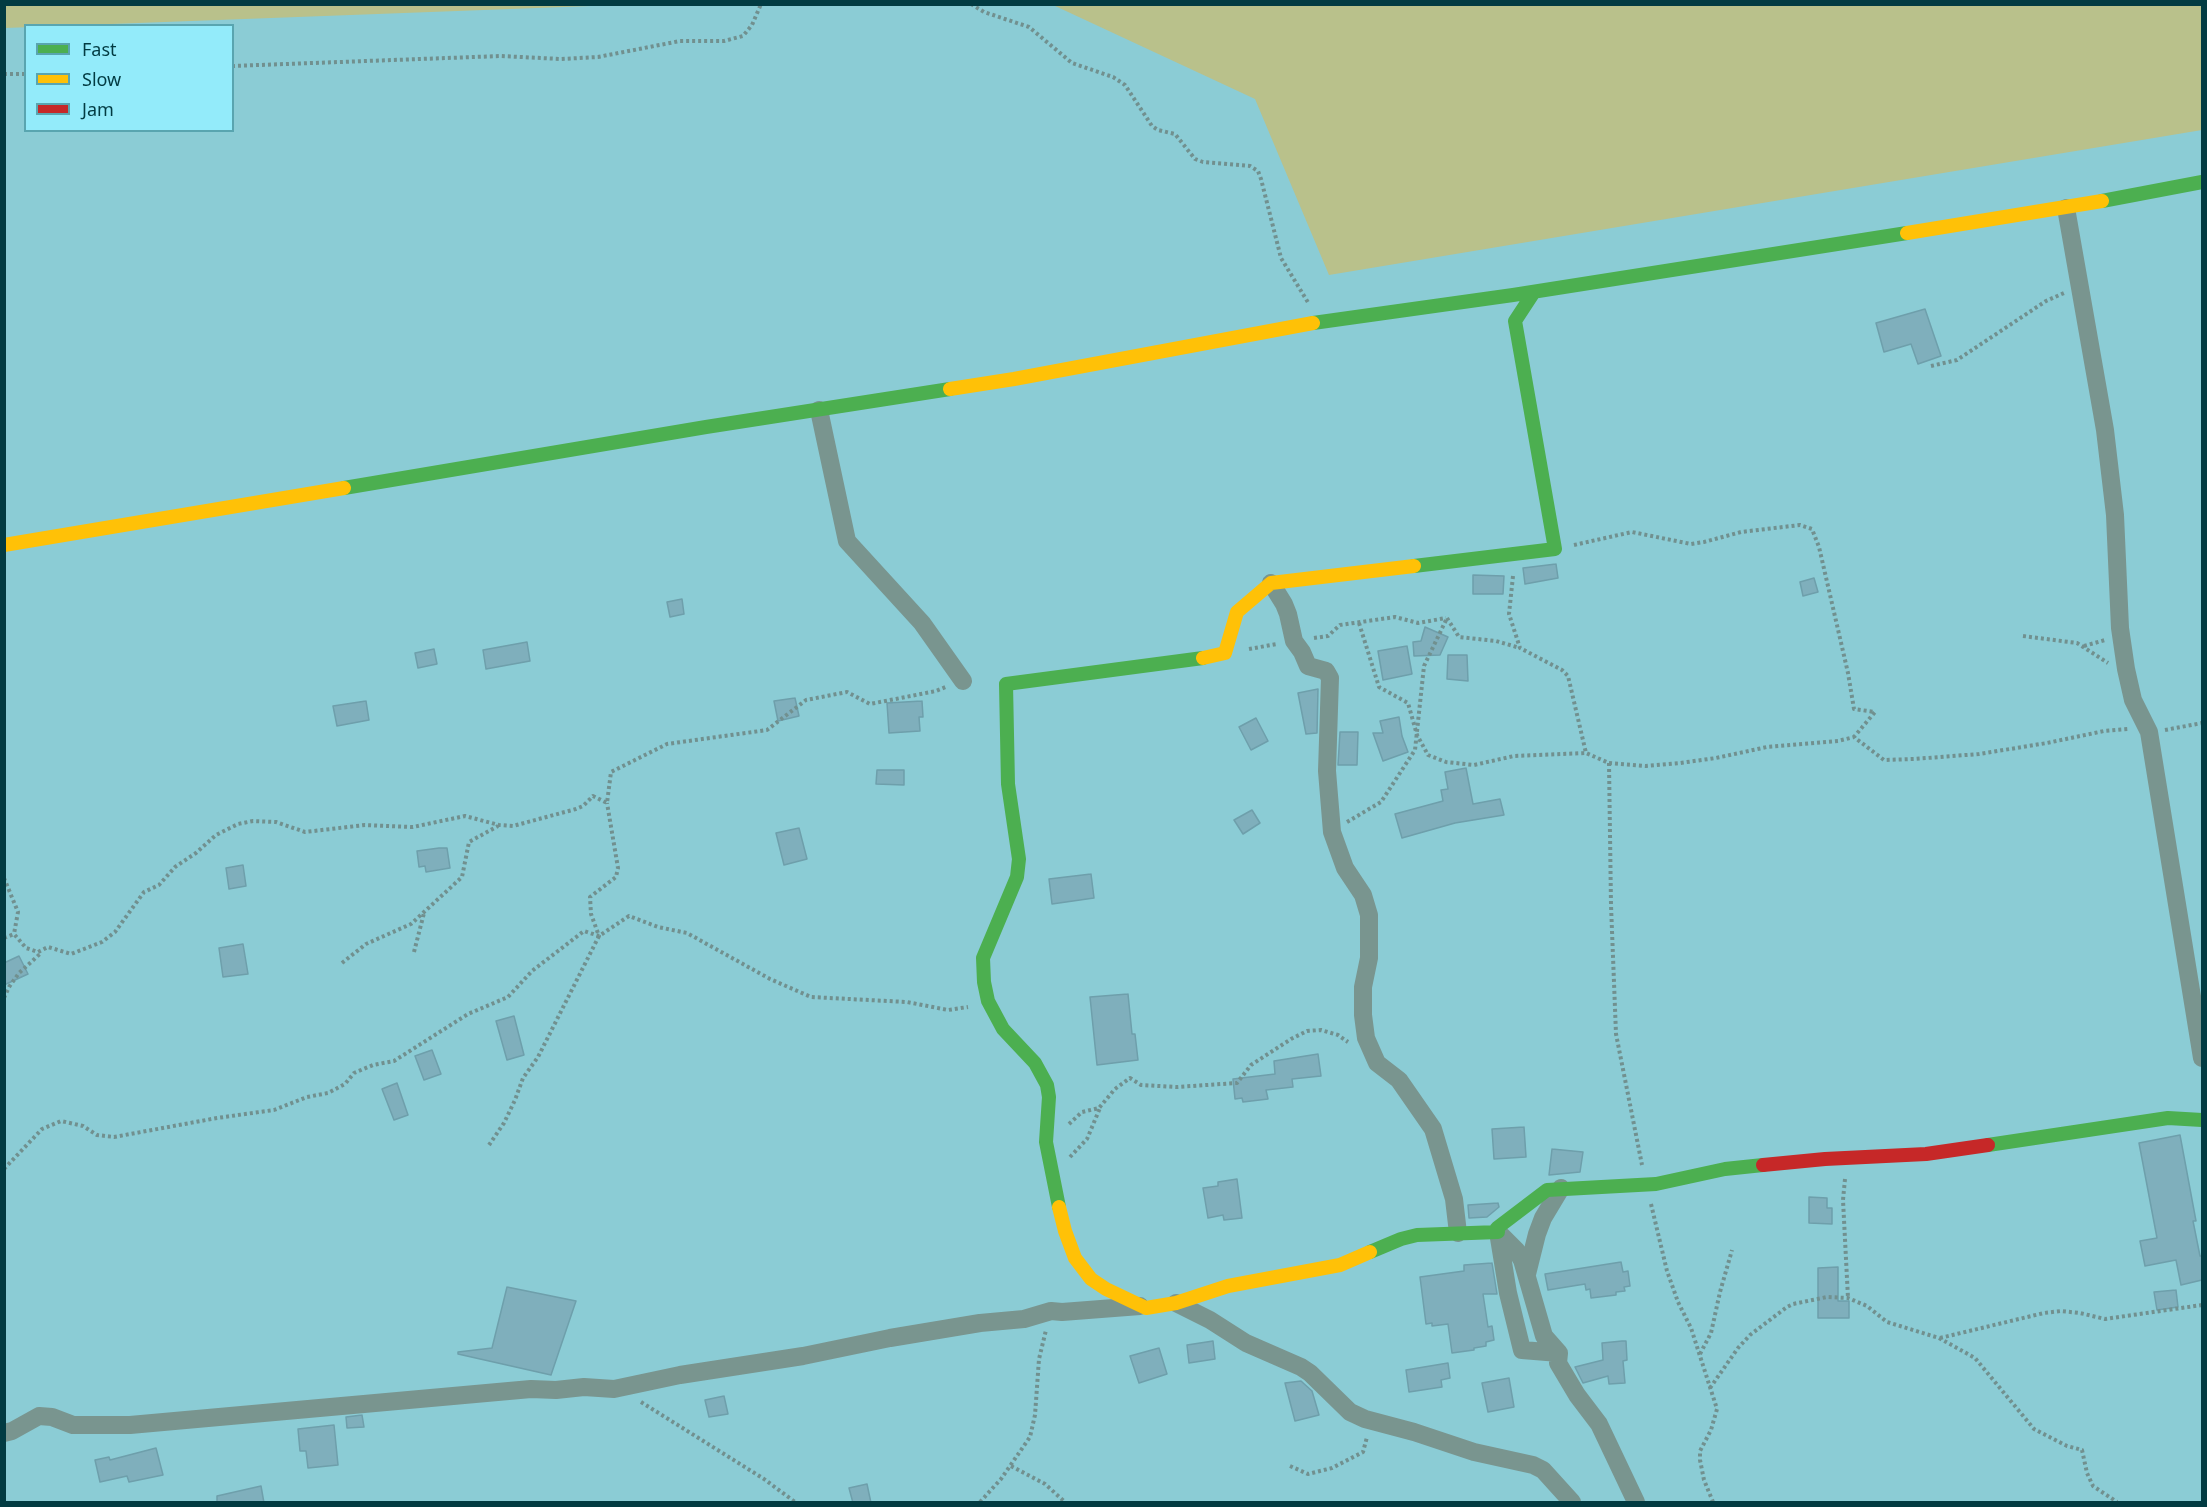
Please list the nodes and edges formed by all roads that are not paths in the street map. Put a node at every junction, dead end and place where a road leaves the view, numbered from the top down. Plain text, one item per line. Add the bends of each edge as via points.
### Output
1 (2202, 182) edge
2 (2066, 207) junction
3 (1534, 292) junction
4 (819, 410) junction
5 (4, 545) edge
6 (1270, 582) junction
7 (963, 681) road end
8 (2202, 1058) edge
9 (2202, 1120) edge
10 (1561, 1188) junction
11 (1498, 1232) junction
12 (1458, 1233) junction
13 (1527, 1274) junction
14 (1176, 1303) junction
15 (1141, 1306) junction
16 (1559, 1353) junction
17 (4, 1432) edge
18 (1572, 1503) edge
19 (1636, 1503) edge

1 - 2 street
2 - 3 street
2 - 8 street via 2105,430 2128,676 2133,700 2148,730
3 - 4 street via 1319,322 1014,379
3 - 6 street via 1515,321 1555,549
4 - 5 street
4 - 7 street via 847,541 922,623
6 - 12 street via 1288,614 1294,640 1308,666 1326,671 1330,678 1327,771 1332,831 1345,868 1363,895 1369,915 1363,987 1366,1038 1377,1063 1399,1080 1433,1129 1454,1199
6 - 15 street via 1237,612 1225,653 1006,684 1008,784 1019,859 1017,877 983,958 988,1001 1003,1029 1035,1063 1047,1085 1046,1131 1052,1173 1075,1258 1091,1279
9 - 10 street via 2160,1119 1926,1154 1725,1169 1665,1183
10 - 11 street via 1538,1195 1497,1228
10 - 13 street via 1537,1234
11 - 12 street
11 - 13 street via 1516,1250
11 - 16 street via 1522,1350
12 - 14 street via 1401,1239 1340,1265 1228,1286
13 - 16 street via 1544,1336
14 - 15 street
14 - 18 street via 1246,1343 1310,1372 1350,1412 1474,1452 1533,1465 1543,1470
15 - 17 street via 1051,1311 1024,1319 890,1338 614,1389 531,1389 130,1425 73,1425 39,1416
16 - 19 street via 1558,1363 1599,1424

